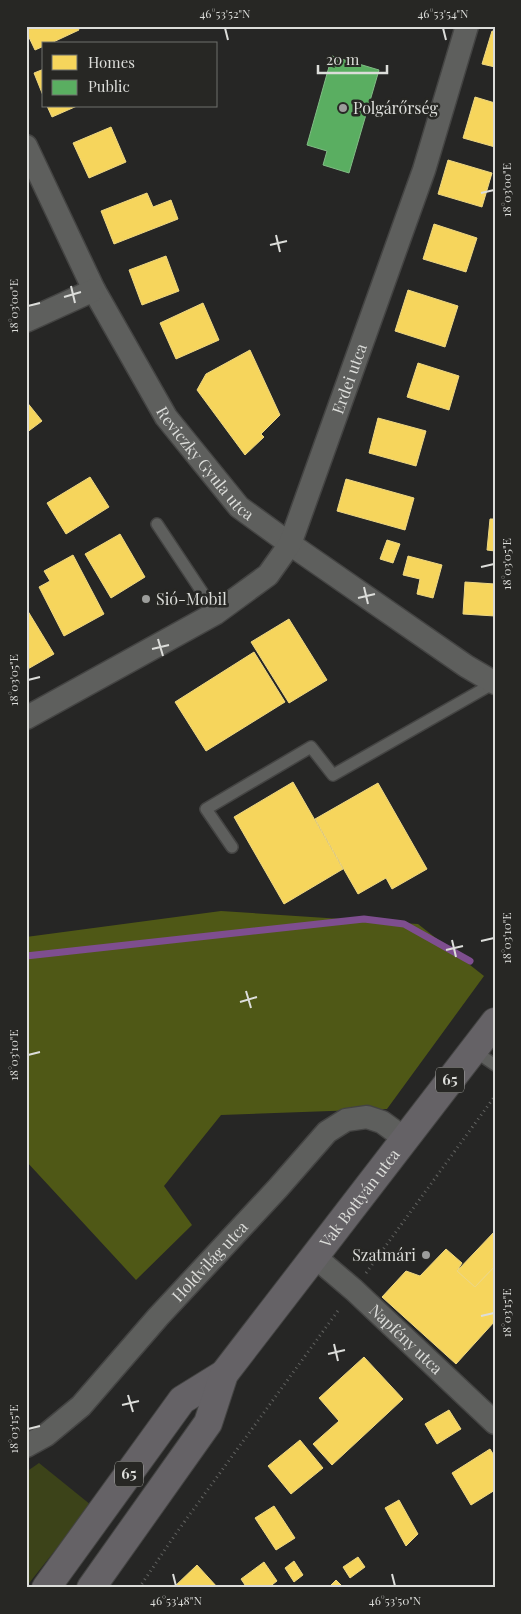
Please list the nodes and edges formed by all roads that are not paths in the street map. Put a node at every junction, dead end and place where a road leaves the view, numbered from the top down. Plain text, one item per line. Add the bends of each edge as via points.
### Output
1 (467, 26) edge
2 (26, 146) edge
3 (94, 290) junction
4 (26, 321) edge
5 (156, 524) dead end
6 (290, 544) junction
7 (216, 613) junction
8 (494, 683) edge
9 (26, 718) edge
10 (232, 846) dead end
11 (495, 1022) edge
12 (484, 1058) edge
13 (404, 1138) junction
14 (314, 1256) junction
15 (224, 1374) junction
16 (495, 1423) edge
17 (26, 1446) edge
18 (46, 1588) edge
19 (92, 1588) edge

1 - 6 street, Erdei utca via 424,170
2 - 3 street, Reviczky Gyula utca
3 - 4 street
3 - 6 street, Reviczky Gyula utca via 166,417 239,507
5 - 7 lane
6 - 7 street, Erdei utca via 268,574
6 - 8 street, Reviczky Gyula utca
7 - 9 street, Erdei utca
8 - 10 lane via 333,775 311,747 206,809
11 - 12 main road, Vak Bottyán utca / 65
12 - 13 main road, Vak Bottyán utca / 65
13 - 14 main road, Vak Bottyán utca / 65
13 - 17 street, Holdvilág utca via 382,1122 367,1117 346,1120 327,1132 81,1406 46,1436
14 - 15 main road, Vak Bottyán utca / 65
14 - 16 street, Napfény utca
15 - 18 main road, Vak Bottyán utca / 65 via 182,1400
15 - 19 main road, Vak Bottyán utca / 65 via 208,1424

